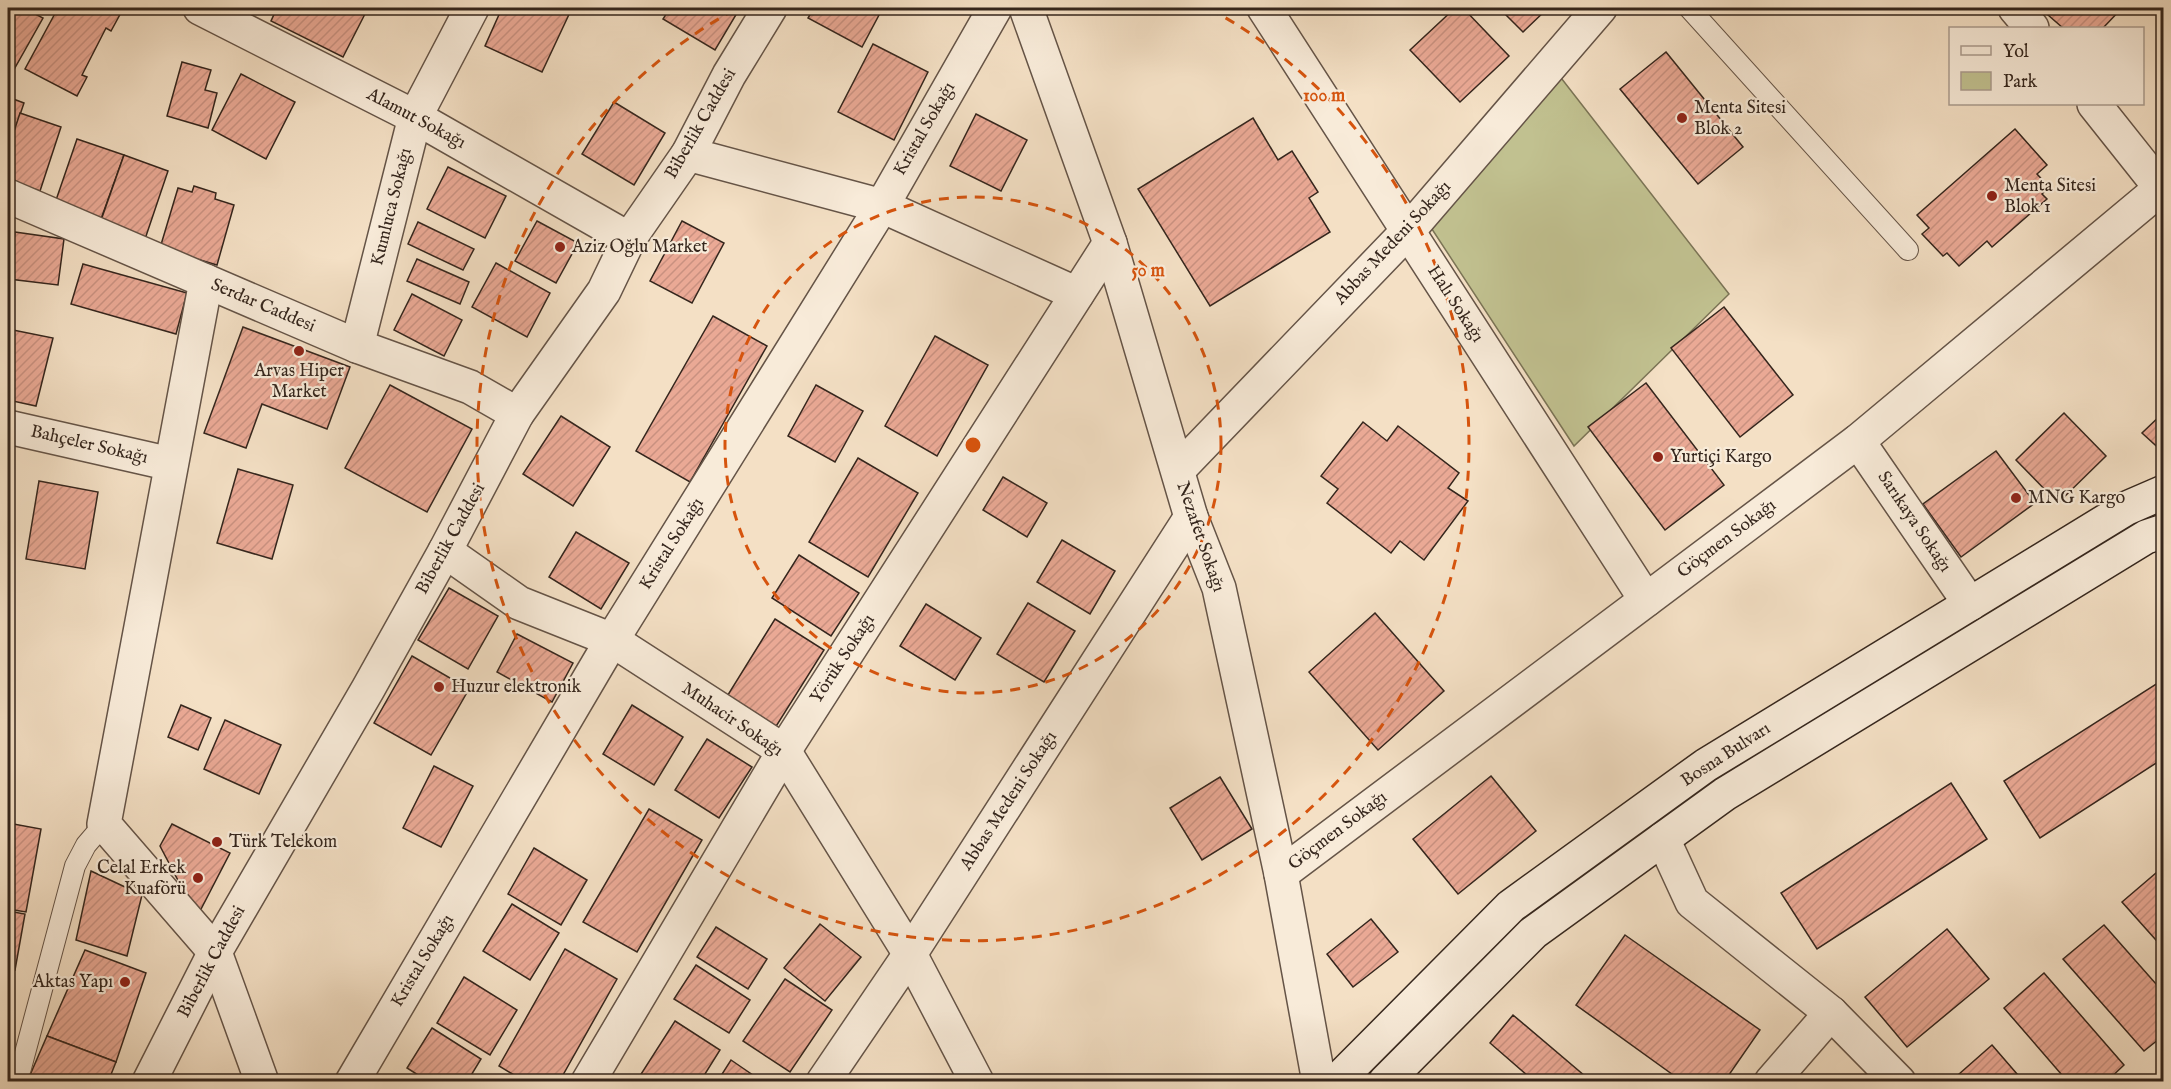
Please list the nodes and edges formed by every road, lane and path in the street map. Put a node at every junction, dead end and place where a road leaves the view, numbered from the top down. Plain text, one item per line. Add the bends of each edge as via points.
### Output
1 (200, 8) edge
2 (472, 8) edge
3 (770, 8) edge
4 (995, 8) edge
5 (1026, 8) edge
6 (1264, 8) edge
7 (1600, 8) edge
8 (1689, 8) edge
9 (2015, 8) edge
10 (2031, 27) edge
11 (2095, 105) edge
12 (416, 117) junction
13 (688, 154) junction
14 (2162, 191) edge
15 (8, 196) edge
16 (882, 206) junction
17 (1407, 231) junction
18 (629, 239) junction
19 (1110, 243) junction
20 (1908, 250) dead end
21 (206, 281) junction
22 (1077, 294) junction
23 (357, 346) junction
24 (517, 414) junction
25 (8, 427) edge
26 (1858, 441) junction
27 (171, 464) junction
28 (1178, 470) junction
29 (2163, 492) edge
30 (1191, 517) junction
31 (2163, 531) edge
32 (445, 551) junction
33 (1646, 600) junction
34 (1970, 604) junction
35 (612, 640) junction
36 (784, 751) junction
37 (104, 824) junction
38 (1663, 839) junction
39 (1281, 874) junction
40 (215, 952) junction
41 (910, 954) junction
42 (1831, 1014) junction
43 (16, 1082) edge
44 (149, 1082) edge
45 (262, 1082) edge
46 (352, 1082) edge
47 (588, 1082) edge
48 (823, 1082) edge
49 (977, 1082) edge
50 (1319, 1082) edge
51 (1336, 1082) edge
52 (1385, 1082) edge
53 (1771, 1082) edge
54 (1899, 1082) edge

1 - 12 street, Alamut Sokağı
2 - 12 street, Kumluca Sokağı
3 - 13 street, Biberlik Caddesi
4 - 16 street, Kristal Sokağı
5 - 19 street, Nezafet Sokağı
6 - 17 street, Halı Sokağı
7 - 17 street, Abbas Medeni Sokağı
8 - 20 lane
9 - 10 street
11 - 14 street
12 - 18 street, Alamut Sokağı
12 - 23 street, Kumluca Sokağı
13 - 16 street
13 - 18 street, Biberlik Caddesi
14 - 26 street, Göçmen Sokağı
15 - 21 street, Serdar Caddesi
16 - 22 street
16 - 35 street, Kristal Sokağı
17 - 28 street, Abbas Medeni Sokağı
17 - 33 street, Halı Sokağı
18 - 24 street, Biberlik Caddesi via 604,291
19 - 22 street, Yörük Sokağı
19 - 28 street, Nezafet Sokağı
21 - 23 street, Serdar Caddesi
21 - 27 street
22 - 36 street, Yörük Sokağı
23 - 24 street, Serdar Caddesi via 471,387
24 - 32 street, Biberlik Caddesi
25 - 27 street, Bahçeler Sokağı
26 - 33 street, Göçmen Sokağı
26 - 34 street, Sarıkaya Sokağı
27 - 37 street
28 - 30 street, Nezafet Sokağı
29 - 34 street, Bosna Bulvarı via 2127,508
30 - 39 street, Nezafet Sokağı via 1218,588
30 - 41 street, Abbas Medeni Sokağı
31 - 38 street, Bosna Bulvarı via 2146,537 1725,794
32 - 35 street, Muhacir Sokağı via 519,603
32 - 40 street, Biberlik Caddesi
33 - 39 street, Göçmen Sokağı
34 - 51 street, Bosna Bulvarı via 1706,765 1511,906
35 - 36 street, Muhacir Sokağı
35 - 46 street, Kristal Sokağı
36 - 41 street, Muhacir Sokağı
36 - 47 street, Yörük Sokağı
37 - 40 street
37 - 43 lane via 75,866
38 - 42 street via 1692,902
38 - 52 street, Bosna Bulvarı via 1533,933
39 - 50 street, Nezafet Sokağı
40 - 44 street, Biberlik Caddesi
40 - 45 street
41 - 48 street, Abbas Medeni Sokağı
41 - 49 street, Muhacir Sokağı
42 - 53 street
42 - 54 street

